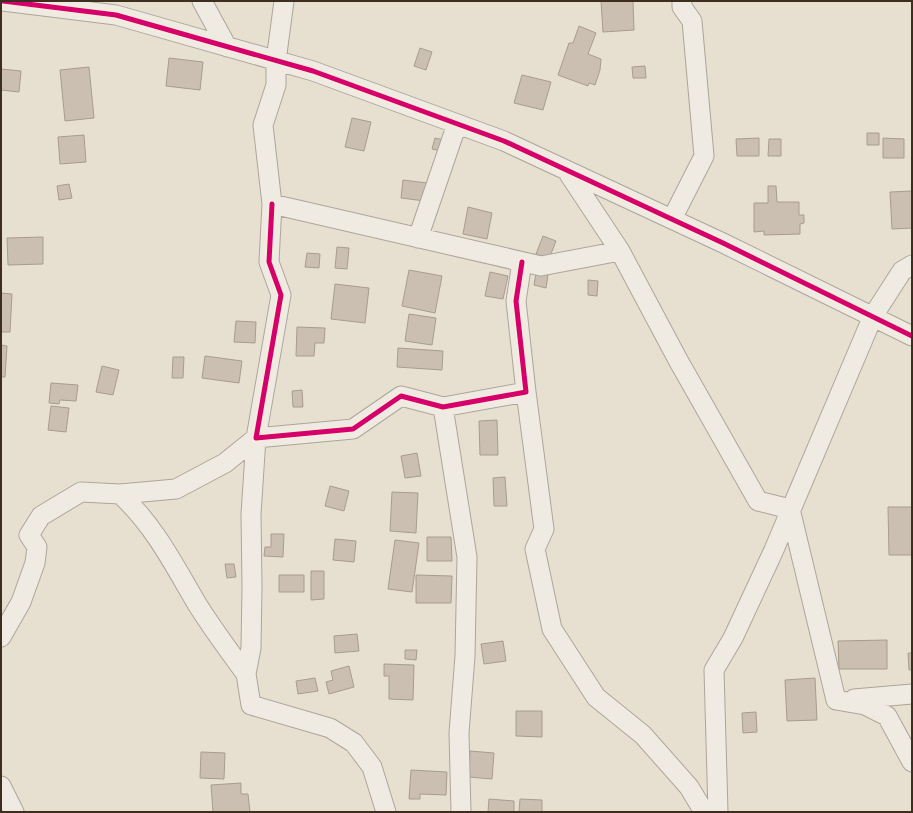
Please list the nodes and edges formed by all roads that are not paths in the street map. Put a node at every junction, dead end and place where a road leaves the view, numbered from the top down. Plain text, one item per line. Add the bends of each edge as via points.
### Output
1 (3, 1) edge
2 (202, 1) edge
3 (284, 1) edge
4 (682, 1) edge
5 (227, 47) junction
6 (276, 61) junction
7 (457, 124) junction
8 (567, 171) junction
9 (272, 204) junction
10 (672, 219) junction
11 (418, 238) junction
12 (620, 251) junction
13 (522, 262) junction
14 (912, 266) edge
15 (872, 316) junction
16 (912, 336) edge
17 (526, 392) junction
18 (444, 407) junction
19 (256, 438) junction
20 (120, 494) junction
21 (790, 509) junction
22 (1, 637) edge
23 (246, 674) junction
24 (912, 694) edge
25 (836, 700) junction
26 (912, 762) edge
27 (1, 786) edge
28 (14, 812) edge
29 (386, 812) edge
30 (461, 812) edge
31 (704, 812) edge
32 (718, 812) edge

1 - 5 street via 116,15
2 - 5 street
3 - 6 street
4 - 10 street via 682,7 692,21 704,156
5 - 6 street
6 - 7 street via 313,71
6 - 9 street via 276,86 263,126
7 - 8 street via 504,141
7 - 11 street
8 - 10 street
8 - 12 street
9 - 11 street
9 - 19 street via 269,262 281,295
10 - 15 street
11 - 13 street
12 - 13 street via 541,266
12 - 21 street via 758,501
13 - 17 street via 516,301
14 - 15 street via 902,271
15 - 16 street
15 - 21 street
17 - 18 street
17 - 31 street via 544,529 535,549 552,629 596,698 643,735 689,786
18 - 19 street via 401,396 353,429
18 - 30 street via 468,557 465,656 459,734
19 - 20 street via 225,463 176,489
19 - 23 street via 251,514 251,648
20 - 22 street via 81,492 41,516 29,535 37,547 35,563 21,602
20 - 23 street via 135,508 163,545 198,604
21 - 25 street
21 - 32 street via 733,638 714,670
23 - 29 street via 251,704 330,728 354,743 372,766
24 - 25 street
25 - 26 street via 865,705 887,716
27 - 28 street

